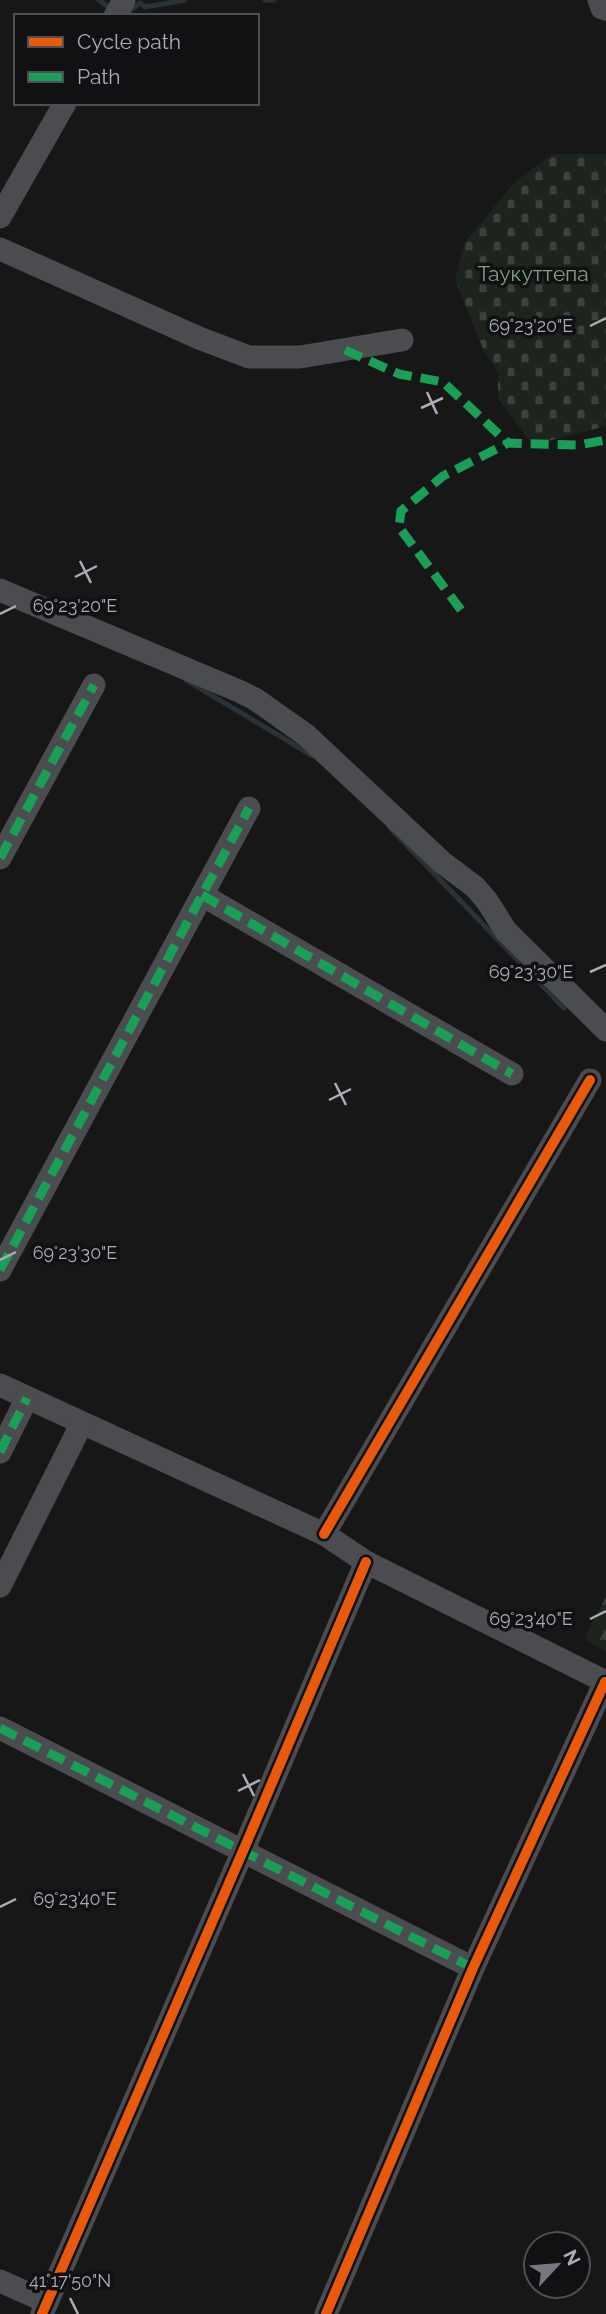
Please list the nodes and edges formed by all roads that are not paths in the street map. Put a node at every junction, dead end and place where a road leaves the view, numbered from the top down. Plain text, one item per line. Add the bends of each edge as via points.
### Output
1 (599, 0) edge
2 (606, 9) edge
3 (64, 105) edge
4 (0, 217) edge
5 (0, 249) edge
6 (402, 340) dead end
7 (0, 590) edge
8 (94, 685) dead end
9 (249, 808) dead end
10 (0, 858) edge
11 (202, 895) junction
12 (606, 1030) edge
13 (512, 1074) dead end
14 (590, 1080) dead end
15 (0, 1270) edge
16 (0, 1385) edge
17 (27, 1398) junction
18 (82, 1423) junction
19 (0, 1452) edge
20 (324, 1534) junction
21 (366, 1562) junction
22 (0, 1586) edge
23 (606, 1682) edge
24 (0, 1728) edge
25 (243, 1851) junction
26 (473, 1968) junction
27 (0, 2281) edge
28 (45, 2308) edge
29 (326, 2314) edge

1 - 2 street
3 - 4 street
5 - 6 street via 249,357 300,357
7 - 12 street via 241,692 306,735 443,863 475,887 506,931
8 - 10 street
9 - 11 street
11 - 13 street
11 - 15 street
14 - 20 street
16 - 17 street
17 - 18 street
17 - 19 street
18 - 20 street
18 - 22 street
20 - 21 street
21 - 23 street
21 - 25 street
23 - 26 street
24 - 25 street
25 - 26 street
25 - 28 street
26 - 29 street
27 - 28 street

